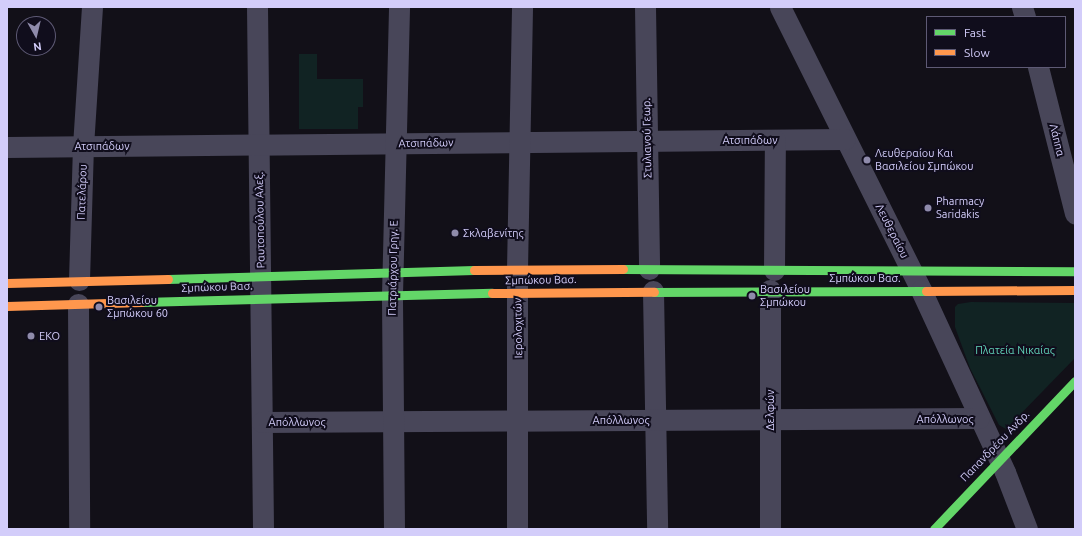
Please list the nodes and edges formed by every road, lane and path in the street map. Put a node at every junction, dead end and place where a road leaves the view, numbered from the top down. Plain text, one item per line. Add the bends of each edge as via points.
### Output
1 (92, 7) edge
2 (257, 7) edge
3 (400, 7) edge
4 (522, 7) edge
5 (644, 7) edge
6 (780, 7) edge
7 (1038, 68) edge
8 (845, 139) junction
9 (775, 140) junction
10 (647, 141) junction
11 (519, 142) junction
12 (396, 143) junction
13 (259, 145) junction
14 (83, 146) junction
15 (7, 147) edge
16 (1075, 213) edge
17 (517, 269) junction
18 (649, 269) junction
19 (912, 269) junction
20 (774, 270) junction
21 (1075, 271) edge
22 (392, 272) junction
23 (260, 276) junction
24 (79, 280) junction
25 (7, 283) edge
26 (770, 290) junction
27 (921, 290) junction
28 (1075, 290) edge
29 (653, 291) junction
30 (517, 292) junction
31 (392, 295) junction
32 (261, 298) junction
33 (78, 304) junction
34 (7, 306) edge
35 (1075, 381) edge
36 (979, 418) junction
37 (770, 419) junction
38 (655, 420) junction
39 (393, 421) junction
40 (519, 421) junction
41 (262, 422) junction
42 (999, 458) junction
43 (79, 529) edge
44 (263, 529) edge
45 (394, 529) edge
46 (517, 529) edge
47 (657, 529) edge
48 (770, 529) edge
49 (934, 529) edge
50 (1027, 529) edge

1 - 14 street, Πατελάρου
2 - 13 street, Ραυτοπούλου Αλεξ.
3 - 12 street, Πατριάρχου Γρηγ. Ε
4 - 11 street, Ιερολοχιτών
5 - 10 street, Στυλιανού Γεωρ.
6 - 8 street, Λευθεραίου
7 - 16 street, Λάππα
8 - 9 street, Ατσιπάδων
8 - 19 street, Λευθεραίου
9 - 10 street, Ατσιπάδων
9 - 20 street
10 - 11 street, Ατσιπάδων
10 - 18 street, Στυλιανού Γεωρ.
11 - 12 street, Ατσιπάδων
11 - 17 street, Ιερολοχιτών
12 - 13 street, Ατσιπάδων
12 - 22 street, Πατριάρχου Γρηγ. Ε
13 - 14 street, Ατσιπάδων
13 - 23 street, Ραυτοπούλου Αλεξ.
14 - 15 street, Ατσιπάδων
14 - 24 street, Πατελάρου
17 - 18 main road, Σμπώκου Βασ.
17 - 22 main road, Σμπώκου Βασ.
17 - 30 street, Ιερολοχιτών
18 - 20 main road, Σμπώκου Βασ.
19 - 20 main road, Σμπώκου Βασ.
19 - 21 main road, Σμπώκου Βασ.
19 - 27 street, Λευθεραίου
22 - 23 main road, Σμπώκου Βασ.
22 - 31 street, Πατριάρχου Γρηγ. Ε
23 - 24 main road, Σμπώκου Βασ.
23 - 32 street, Ραυτοπούλου Αλεξ.
24 - 25 main road, Σμπώκου Βασ.
26 - 27 main road, Σμπώκου Βασ.
26 - 29 main road, Σμπώκου Βασ.
26 - 37 street, Δελφών
27 - 28 main road, Σμπώκου Βασ.
27 - 36 street, Λευθεραίου
29 - 30 main road, Σμπώκου Βασ.
29 - 38 street
30 - 31 main road, Σμπώκου Βασ.
30 - 40 street, Ιερολοχιτών
31 - 32 main road, Σμπώκου Βασ.
31 - 39 street, Πατριάρχου Γρηγ. Ε
32 - 33 main road, Σμπώκου Βασ.
32 - 41 street, Ραυτοπούλου Αλεξ.
33 - 34 main road, Σμπώκου Βασ.
33 - 43 street
35 - 42 main road, Παπανδρέου Ανδρ.
36 - 37 street, Απόλλωνος
36 - 42 street, Λευθεραίου
37 - 38 street, Απόλλωνος
37 - 48 street, Δελφών
38 - 40 street, Απόλλωνος
38 - 47 street
39 - 40 street, Απόλλωνος
39 - 41 street, Απόλλωνος
39 - 45 street, Πατριάρχου Γρηγ. Ε
40 - 46 street, Ιερολοχιτών
41 - 44 street, Ραυτοπούλου Αλεξ.
42 - 49 main road, Παπανδρέου Ανδρ.
42 - 50 street, Λευθεραίου

